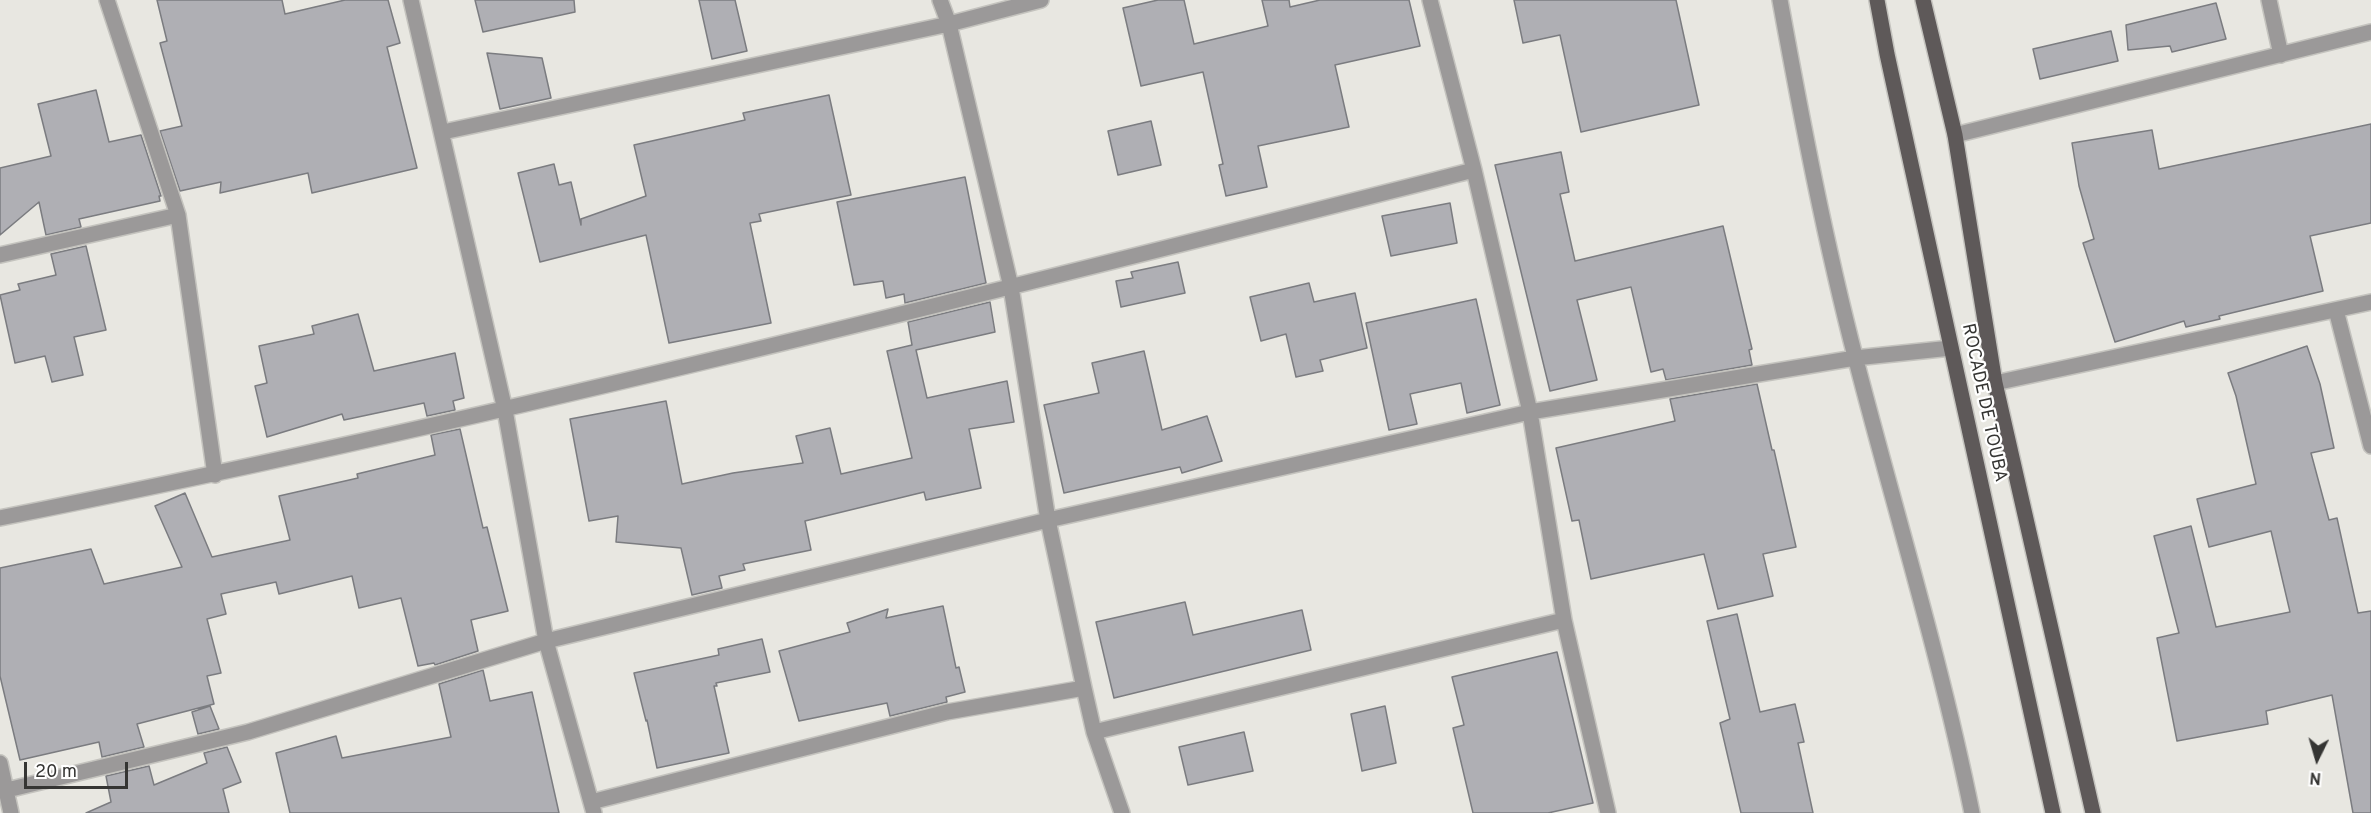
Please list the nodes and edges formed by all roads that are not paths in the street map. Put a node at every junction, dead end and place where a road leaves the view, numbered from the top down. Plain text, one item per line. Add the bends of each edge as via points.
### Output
1 (107, 0) edge
2 (411, 0) edge
3 (940, 0) edge
4 (1041, 0) edge
5 (1430, 0) edge
6 (1780, 0) edge
7 (1877, 0) edge
8 (1923, 0) edge
9 (2269, 0) edge
10 (949, 24) junction
11 (2371, 32) edge
12 (2281, 55) junction
13 (443, 132) junction
14 (1955, 135) junction
15 (1474, 171) junction
16 (178, 215) junction
17 (0, 255) edge
18 (1011, 287) junction
19 (2371, 302) edge
20 (2336, 310) junction
21 (1951, 348) junction
22 (1856, 358) junction
23 (1995, 383) junction
24 (505, 410) junction
25 (1530, 412) junction
26 (2371, 446) edge
27 (215, 475) junction
28 (0, 518) edge
29 (1048, 520) junction
30 (1564, 620) junction
31 (546, 641) junction
32 (1084, 688) junction
33 (1094, 732) junction
34 (0, 763) edge
35 (7, 790) junction
36 (592, 808) edge
37 (12, 813) edge
38 (1122, 813) edge
39 (1608, 813) edge
40 (1972, 813) edge
41 (2053, 813) edge
42 (2093, 813) edge

1 - 16 street
2 - 13 street
3 - 10 street
4 - 10 street
5 - 15 street
6 - 22 street via 1812,171
7 - 21 main road, ROCADE DE TOUBA
8 - 14 main road, ROCADE DE TOUBA
9 - 12 street
10 - 13 street
10 - 18 street
11 - 12 street
12 - 14 street
13 - 24 street
14 - 23 main road, ROCADE DE TOUBA
15 - 18 street
15 - 25 street
16 - 17 street
16 - 27 street
18 - 24 street
18 - 29 street
19 - 20 street
20 - 23 street
20 - 26 street
21 - 22 street
21 - 41 main road, ROCADE DE TOUBA
22 - 25 street
22 - 40 street via 1957,739
23 - 42 main road, ROCADE DE TOUBA
24 - 27 street
24 - 31 street
25 - 29 street
25 - 30 street
27 - 28 street
29 - 31 street
29 - 32 street
30 - 33 street
30 - 39 street
31 - 35 street via 248,732
31 - 36 street
32 - 33 street
32 - 36 street via 947,712
33 - 38 street
34 - 35 street
35 - 37 street

